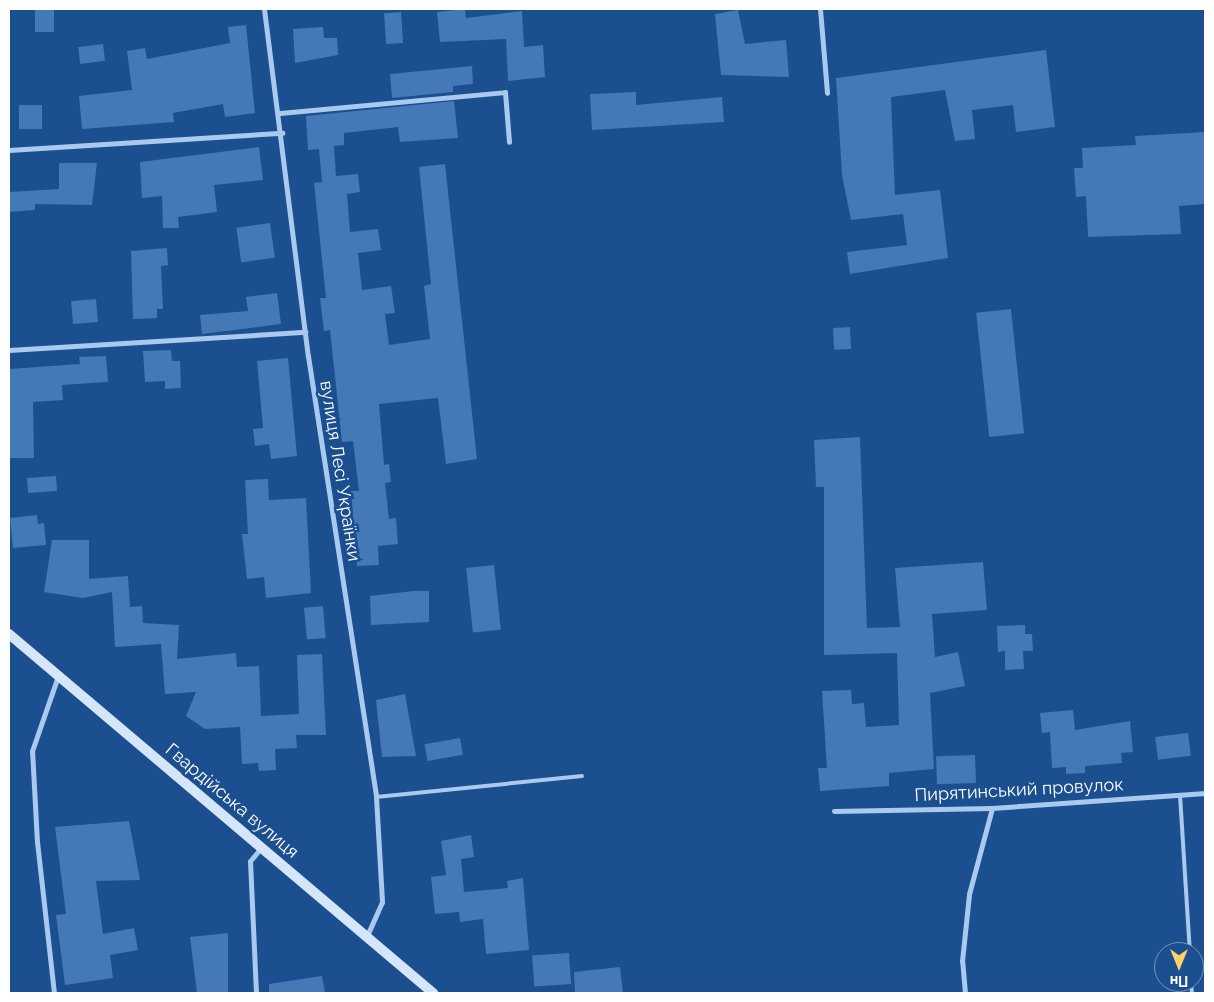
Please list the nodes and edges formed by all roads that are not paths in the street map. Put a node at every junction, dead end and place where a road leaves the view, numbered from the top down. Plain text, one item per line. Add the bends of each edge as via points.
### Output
1 (264, 9) edge
2 (820, 9) edge
3 (826, 93) dead end
4 (280, 113) junction
5 (282, 133) junction
6 (509, 142) dead end
7 (9, 150) edge
8 (305, 332) junction
9 (9, 350) edge
10 (9, 634) edge
11 (58, 676) junction
12 (582, 776) dead end
13 (1205, 793) edge
14 (1180, 795) junction
15 (376, 797) junction
16 (992, 808) junction
17 (834, 811) dead end
18 (262, 847) junction
19 (367, 935) junction
20 (1189, 942) edge
21 (54, 993) edge
22 (256, 993) edge
23 (433, 993) edge
24 (965, 993) edge

1 - 4 street, вулиця Лесі Українки
2 - 3 street
4 - 5 street, вулиця Лесі Українки
4 - 6 street via 505,92
5 - 7 street
5 - 8 street, вулиця Лесі Українки
8 - 9 street
8 - 15 street, вулиця Лесі Українки
10 - 11 main road, Гвардійська вулиця
11 - 18 main road, Гвардійська вулиця
11 - 21 street via 32,751 37,842
12 - 15 lane
13 - 14 street, Пирятинський провулок
14 - 16 street, Пирятинський провулок
14 - 20 lane
15 - 19 street, вулиця Лесі Українки via 382,902
16 - 17 street, Пирятинський провулок
16 - 24 street via 969,894 962,961
18 - 19 main road, Гвардійська вулиця
18 - 22 street via 250,862
19 - 23 main road, Гвардійська вулиця

